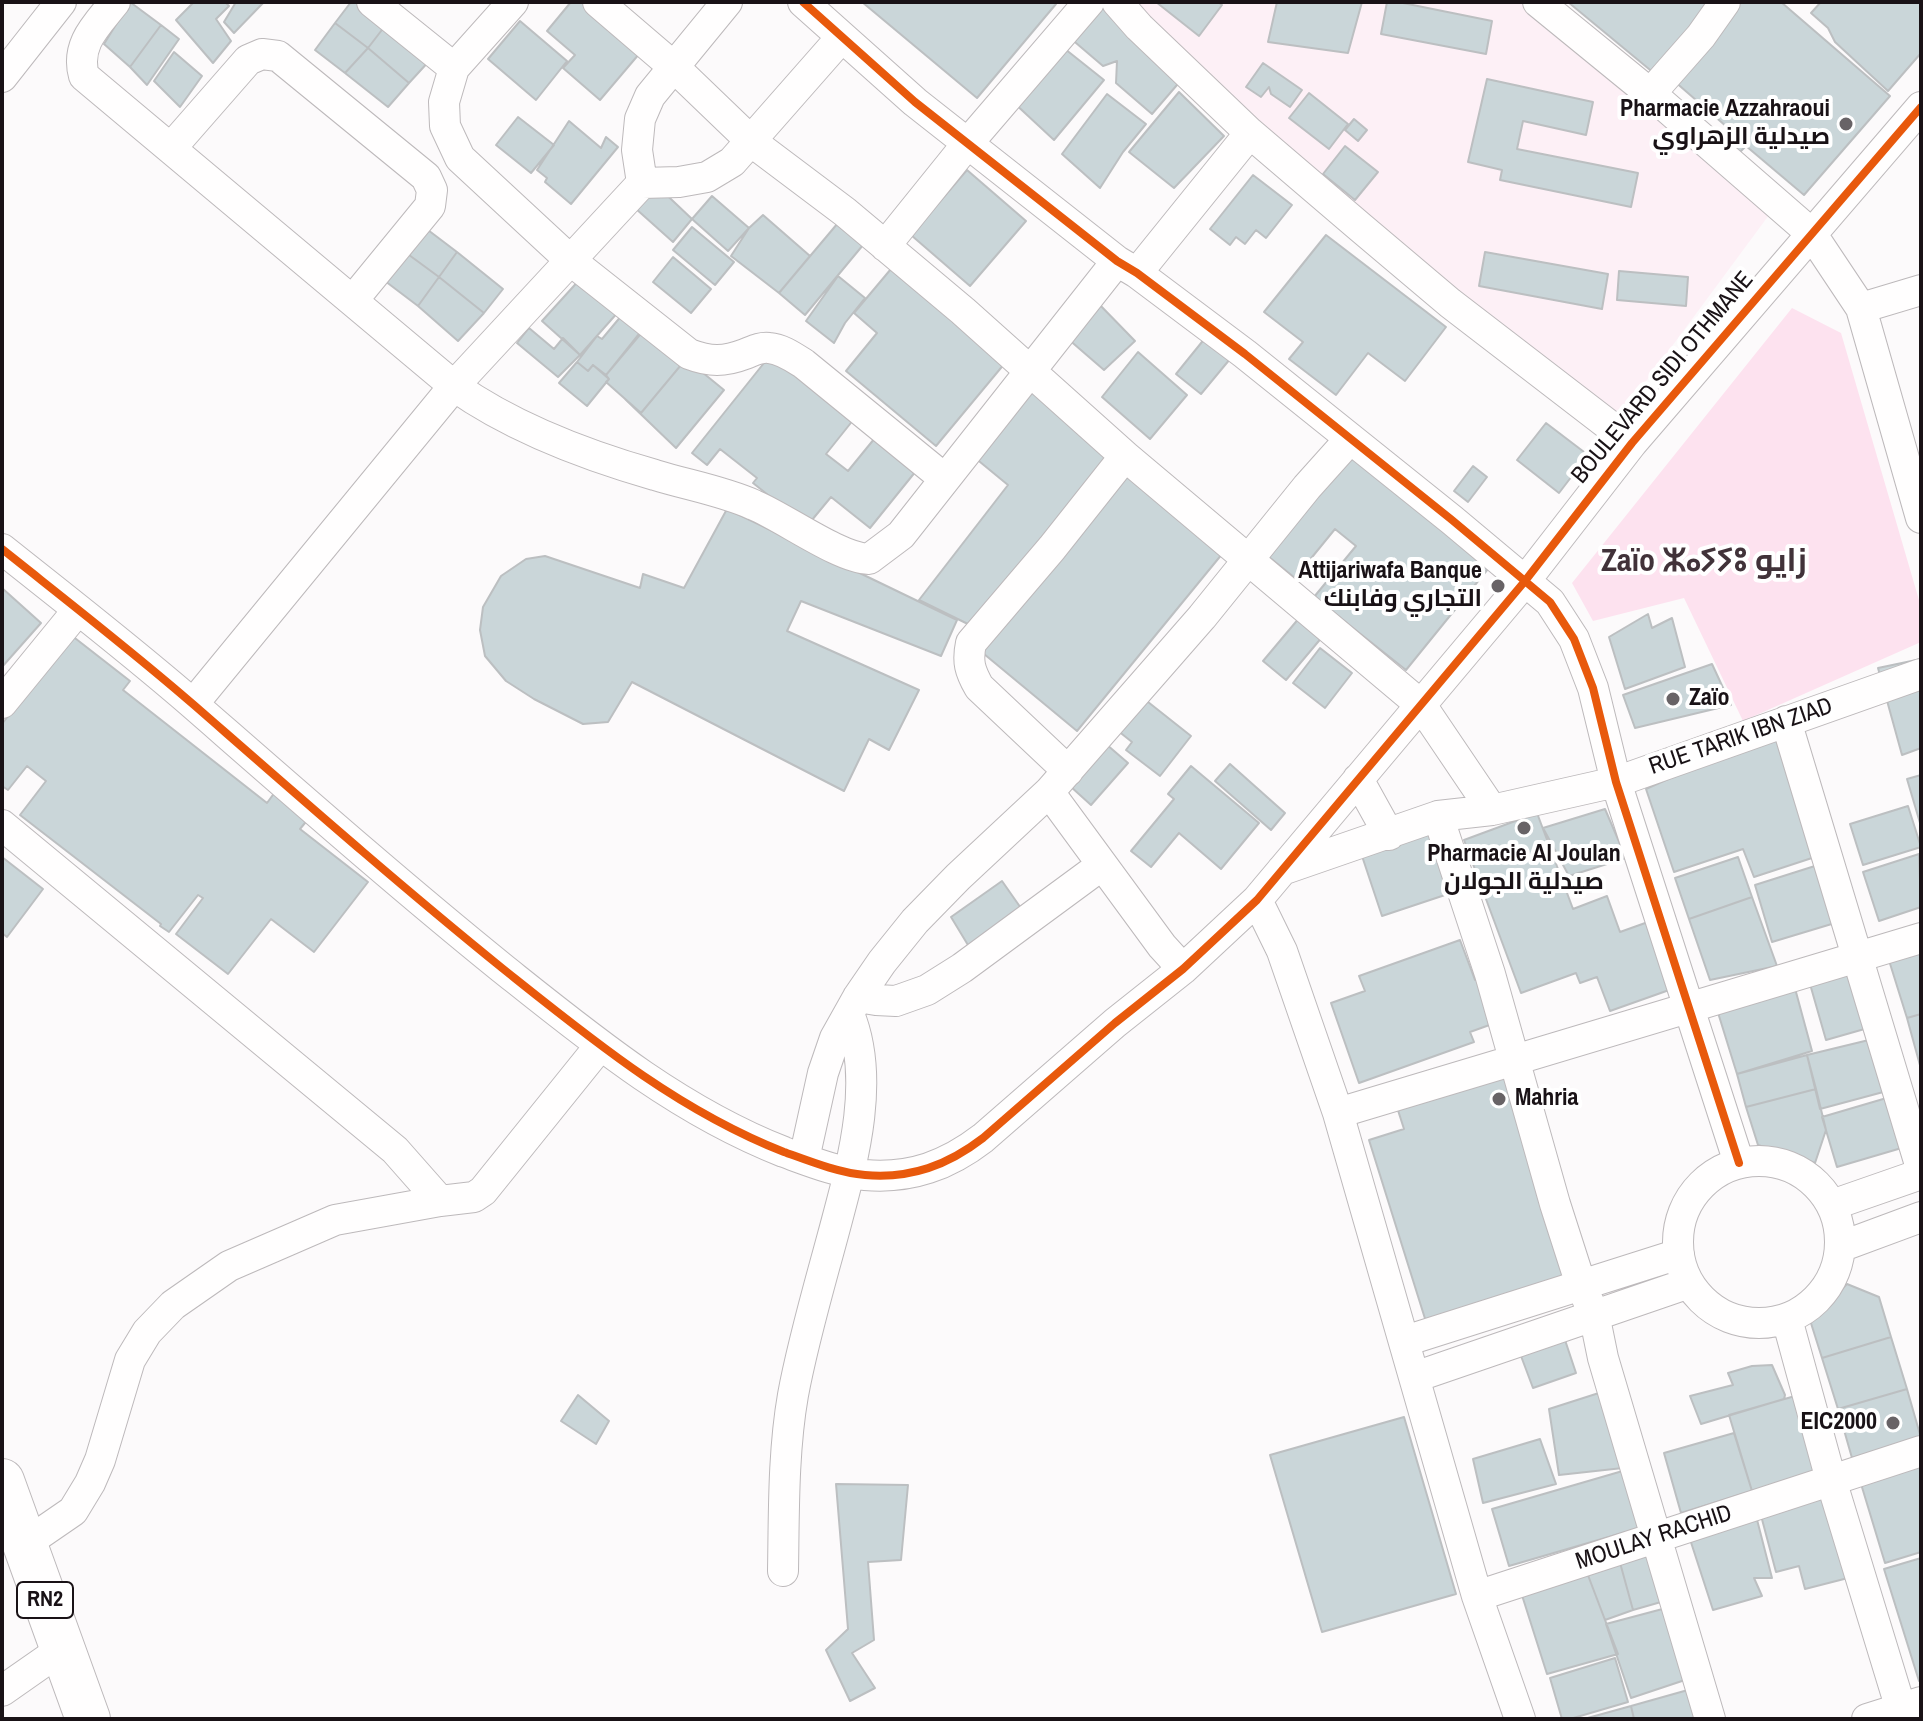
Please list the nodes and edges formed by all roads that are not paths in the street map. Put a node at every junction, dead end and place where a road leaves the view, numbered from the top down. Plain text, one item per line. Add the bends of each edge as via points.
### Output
1 (61, 2) edge
2 (115, 2) edge
3 (372, 2) edge
4 (513, 2) edge
5 (598, 2) edge
6 (727, 2) edge
7 (803, 2) edge
8 (1117, 2) edge
9 (1539, 2) edge
10 (1725, 2) edge
11 (1086, 3) edge
12 (841, 38) junction
13 (454, 68) junction
14 (675, 68) junction
15 (2, 77) edge
16 (1650, 94) junction
17 (1921, 107) edge
18 (1250, 133) junction
19 (752, 142) junction
20 (968, 143) junction
21 (171, 148) junction
22 (642, 183) junction
23 (1811, 233) junction
24 (885, 246) junction
25 (570, 260) junction
26 (1127, 267) junction
27 (1921, 290) edge
28 (353, 300) junction
29 (1861, 308) junction
30 (1030, 370) junction
31 (454, 386) junction
32 (1350, 439) junction
33 (1632, 443) junction
34 (1125, 456) junction
35 (945, 479) junction
36 (1918, 501) edge
37 (2, 549) edge
38 (1248, 560) junction
39 (1525, 581) junction
40 (78, 610) junction
41 (1921, 674) edge
42 (2, 703) edge
43 (193, 704) junction
44 (1421, 705) junction
45 (1786, 721) junction
46 (1358, 779) junction
47 (1058, 781) junction
48 (1616, 782) junction
49 (1492, 810) junction
50 (1438, 816) junction
51 (2, 825) edge
52 (1389, 835) junction
53 (1102, 865) junction
54 (1282, 870) junction
55 (1257, 900) junction
56 (1921, 938) edge
57 (1857, 957) junction
58 (1183, 969) junction
59 (853, 1005) junction
60 (1690, 1008) junction
61 (599, 1047) junction
62 (1515, 1061) junction
63 (1338, 1113) junction
64 (804, 1159) junction
65 (1739, 1163) junction
66 (1921, 1171) edge
67 (851, 1172) junction
68 (440, 1201) junction
69 (1832, 1205) junction
70 (1921, 1217) edge
71 (1840, 1247) junction
72 (1679, 1254) junction
73 (1689, 1283) junction
74 (1581, 1285) junction
75 (1594, 1314) junction
76 (1787, 1319) junction
77 (1405, 1341) junction
78 (1415, 1377) junction
79 (1921, 1451) edge
80 (1831, 1480) junction
81 (2, 1481) edge
82 (1657, 1539) junction
83 (25, 1544) junction
84 (783, 1571) dead end
85 (1477, 1596) junction
86 (62, 1649) junction
87 (2, 1691) edge
88 (1908, 1710) edge
89 (80, 1716) edge
90 (1520, 1719) edge
91 (1710, 1719) edge
92 (1867, 1719) edge

1 - 15 street
2 - 21 street via 83,46 84,76
3 - 13 street
4 - 13 street
5 - 14 street
6 - 14 street
7 - 12 street
8 - 18 street
9 - 16 street
10 - 16 street
11 - 20 street
12 - 19 street
12 - 20 street
13 - 25 street via 444,102 445,126 460,158
14 - 19 street
14 - 22 street via 650,96 640,119
16 - 23 street
17 - 23 street, BOULEVARD SIDI OTHMANE
18 - 26 street
18 - 33 street via 1450,303
19 - 22 street via 707,177
19 - 24 street
20 - 24 street
20 - 26 street
21 - 28 street
21 - 28 street via 248,60 262,54 278,56 426,177 432,190 430,206
22 - 25 street
23 - 29 street
23 - 33 street, BOULEVARD SIDI OTHMANE
24 - 30 street
25 - 31 street
25 - 35 street via 689,354 724,361 761,348 786,353
26 - 30 street
26 - 32 street
27 - 29 street
28 - 31 street
29 - 36 street
30 - 34 street
30 - 35 street
31 - 35 street via 534,431 616,464 753,504 851,557 869,559 901,535
31 - 43 street
32 - 38 street
32 - 39 street
33 - 39 street, BOULEVARD SIDI OTHMANE
34 - 38 street
34 - 47 street via 971,643 968,659 979,687
37 - 40 street, BOULEVARD SIDI OTHMANE
38 - 44 street
38 - 47 street
39 - 44 street, BOULEVARD SIDI OTHMANE
39 - 48 street via 1550,602 1574,639 1593,688
40 - 42 street
40 - 43 street, BOULEVARD SIDI OTHMANE
41 - 45 street, RUE TARIK IBN ZIAD
43 - 61 street, BOULEVARD SIDI OTHMANE via 412,895
44 - 46 street, BOULEVARD SIDI OTHMANE
44 - 49 street
45 - 48 street, RUE TARIK IBN ZIAD
45 - 57 street
46 - 52 street
46 - 54 street, BOULEVARD SIDI OTHMANE
47 - 53 street
47 - 59 street via 915,921
48 - 49 street, RUE TARIK IBN ZIAD
48 - 60 street
49 - 50 street, RUE TARIK IBN ZIAD
50 - 52 street, RUE TARIK IBN ZIAD
50 - 62 street
51 - 68 street via 395,1150
52 - 54 street, RUE TARIK IBN ZIAD
53 - 58 street
53 - 59 street via 927,990 896,1001
54 - 55 street, BOULEVARD SIDI OTHMANE
55 - 58 street, BOULEVARD SIDI OTHMANE
55 - 63 street via 1282,951
56 - 57 street
57 - 60 street
57 - 66 street
58 - 67 street, BOULEVARD SIDI OTHMANE via 960,1156 895,1175
59 - 64 street via 830,1050
59 - 67 street via 861,1076
60 - 62 street
60 - 65 street
61 - 64 street, BOULEVARD SIDI OTHMANE via 697,1112
61 - 68 street via 483,1191
62 - 63 street
62 - 74 street
63 - 77 street
64 - 67 street, BOULEVARD SIDI OTHMANE
65 - 69 street via 1766,1161 1793,1168
65 - 72 street via 1712,1176 1691,1197 1680,1224
66 - 69 street
67 - 84 street via 793,1395
68 - 83 street via 335,1220 229,1266 173,1305 130,1360 100,1460 73,1511
69 - 71 street
70 - 71 street
71 - 76 street via 1830,1283 1804,1310
72 - 73 street
72 - 74 street
73 - 75 street
73 - 76 street via 1721,1314 1765,1323
74 - 75 street
74 - 77 street
75 - 78 street
75 - 82 street
76 - 80 street
77 - 78 street
78 - 85 street
79 - 80 street, MOULAY RACHID
80 - 82 street, MOULAY RACHID
80 - 88 street
81 - 83 highway, RN2
82 - 85 street, MOULAY RACHID
82 - 91 street
83 - 86 highway, RN2
85 - 90 street
86 - 87 street
86 - 89 highway, RN2
88 - 92 street

